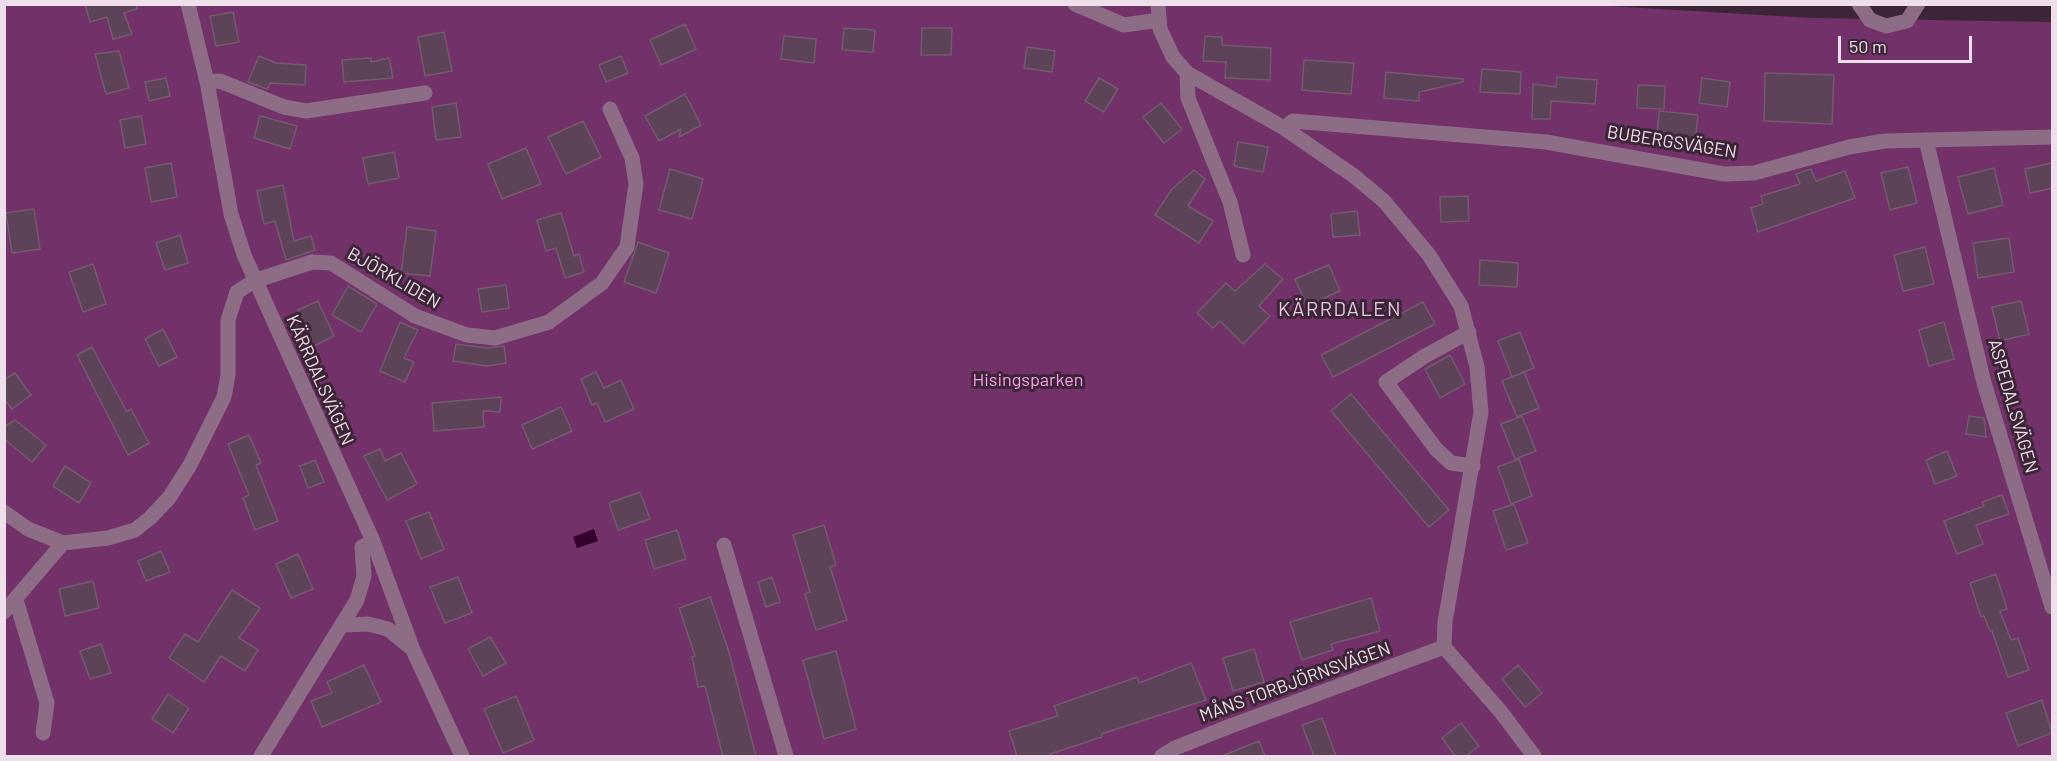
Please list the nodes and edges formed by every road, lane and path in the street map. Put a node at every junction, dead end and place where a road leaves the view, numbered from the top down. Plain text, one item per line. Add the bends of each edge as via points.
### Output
1 (188, 4) edge
2 (1075, 4) edge
3 (1859, 4) edge
4 (1918, 4) edge
5 (1158, 12) edge
6 (1187, 73) junction
7 (207, 82) junction
8 (425, 93) dead end
9 (610, 110) dead end
10 (1284, 128) junction
11 (2052, 137) edge
12 (1926, 140) junction
13 (1243, 255) dead end
14 (254, 281) junction
15 (1469, 332) junction
16 (1473, 466) junction
17 (4, 512) edge
18 (373, 541) junction
19 (63, 543) junction
20 (724, 545) dead end
21 (16, 600) junction
22 (2052, 607) edge
23 (4, 612) edge
24 (343, 625) junction
25 (1444, 647) junction
26 (412, 650) junction
27 (43, 733) dead end
28 (261, 756) edge
29 (462, 756) edge
30 (786, 756) edge
31 (1162, 756) edge
32 (1534, 756) edge

1 - 7 street, KÄRRDALSVÄGEN
2 - 5 street via 1124,24
3 - 4 street via 1870,20 1886,26 1907,21
5 - 6 street via 1173,57
6 - 10 street
6 - 13 street via 1188,98 1230,202
7 - 8 street via 220,81 284,107 306,111
7 - 14 street, KÄRRDALSVÄGEN via 231,214
9 - 14 street, BJÖRKLIDEN via 632,158 636,184 627,247 602,283 548,318 495,338 467,335 415,316 331,263 312,262
10 - 12 street, BUBERGSVÄGEN via 1293,121 1546,142 1724,174 1754,173 1849,147
10 - 15 street via 1354,176 1401,218 1447,281
11 - 12 street, BUBERGSVÄGEN
12 - 22 street, ASPEDALSVÄGEN via 1984,382
14 - 18 street, KÄRRDALSVÄGEN
14 - 19 street via 237,292 228,320 224,397 169,498 135,530 108,538
15 - 16 street via 1481,412
15 - 16 street via 1386,382 1436,449 1451,463
16 - 25 street
17 - 19 street via 28,529
18 - 24 street via 362,547 364,576 357,600
18 - 26 street, KÄRRDALSVÄGEN
19 - 21 street
20 - 30 street
21 - 23 street
21 - 27 street via 47,703
24 - 26 street via 368,624 388,629
24 - 28 street
25 - 31 street, MÅNS TORBJÖRNSVÄGEN via 1228,727
25 - 32 street via 1502,712
26 - 29 street, KÄRRDALSVÄGEN

